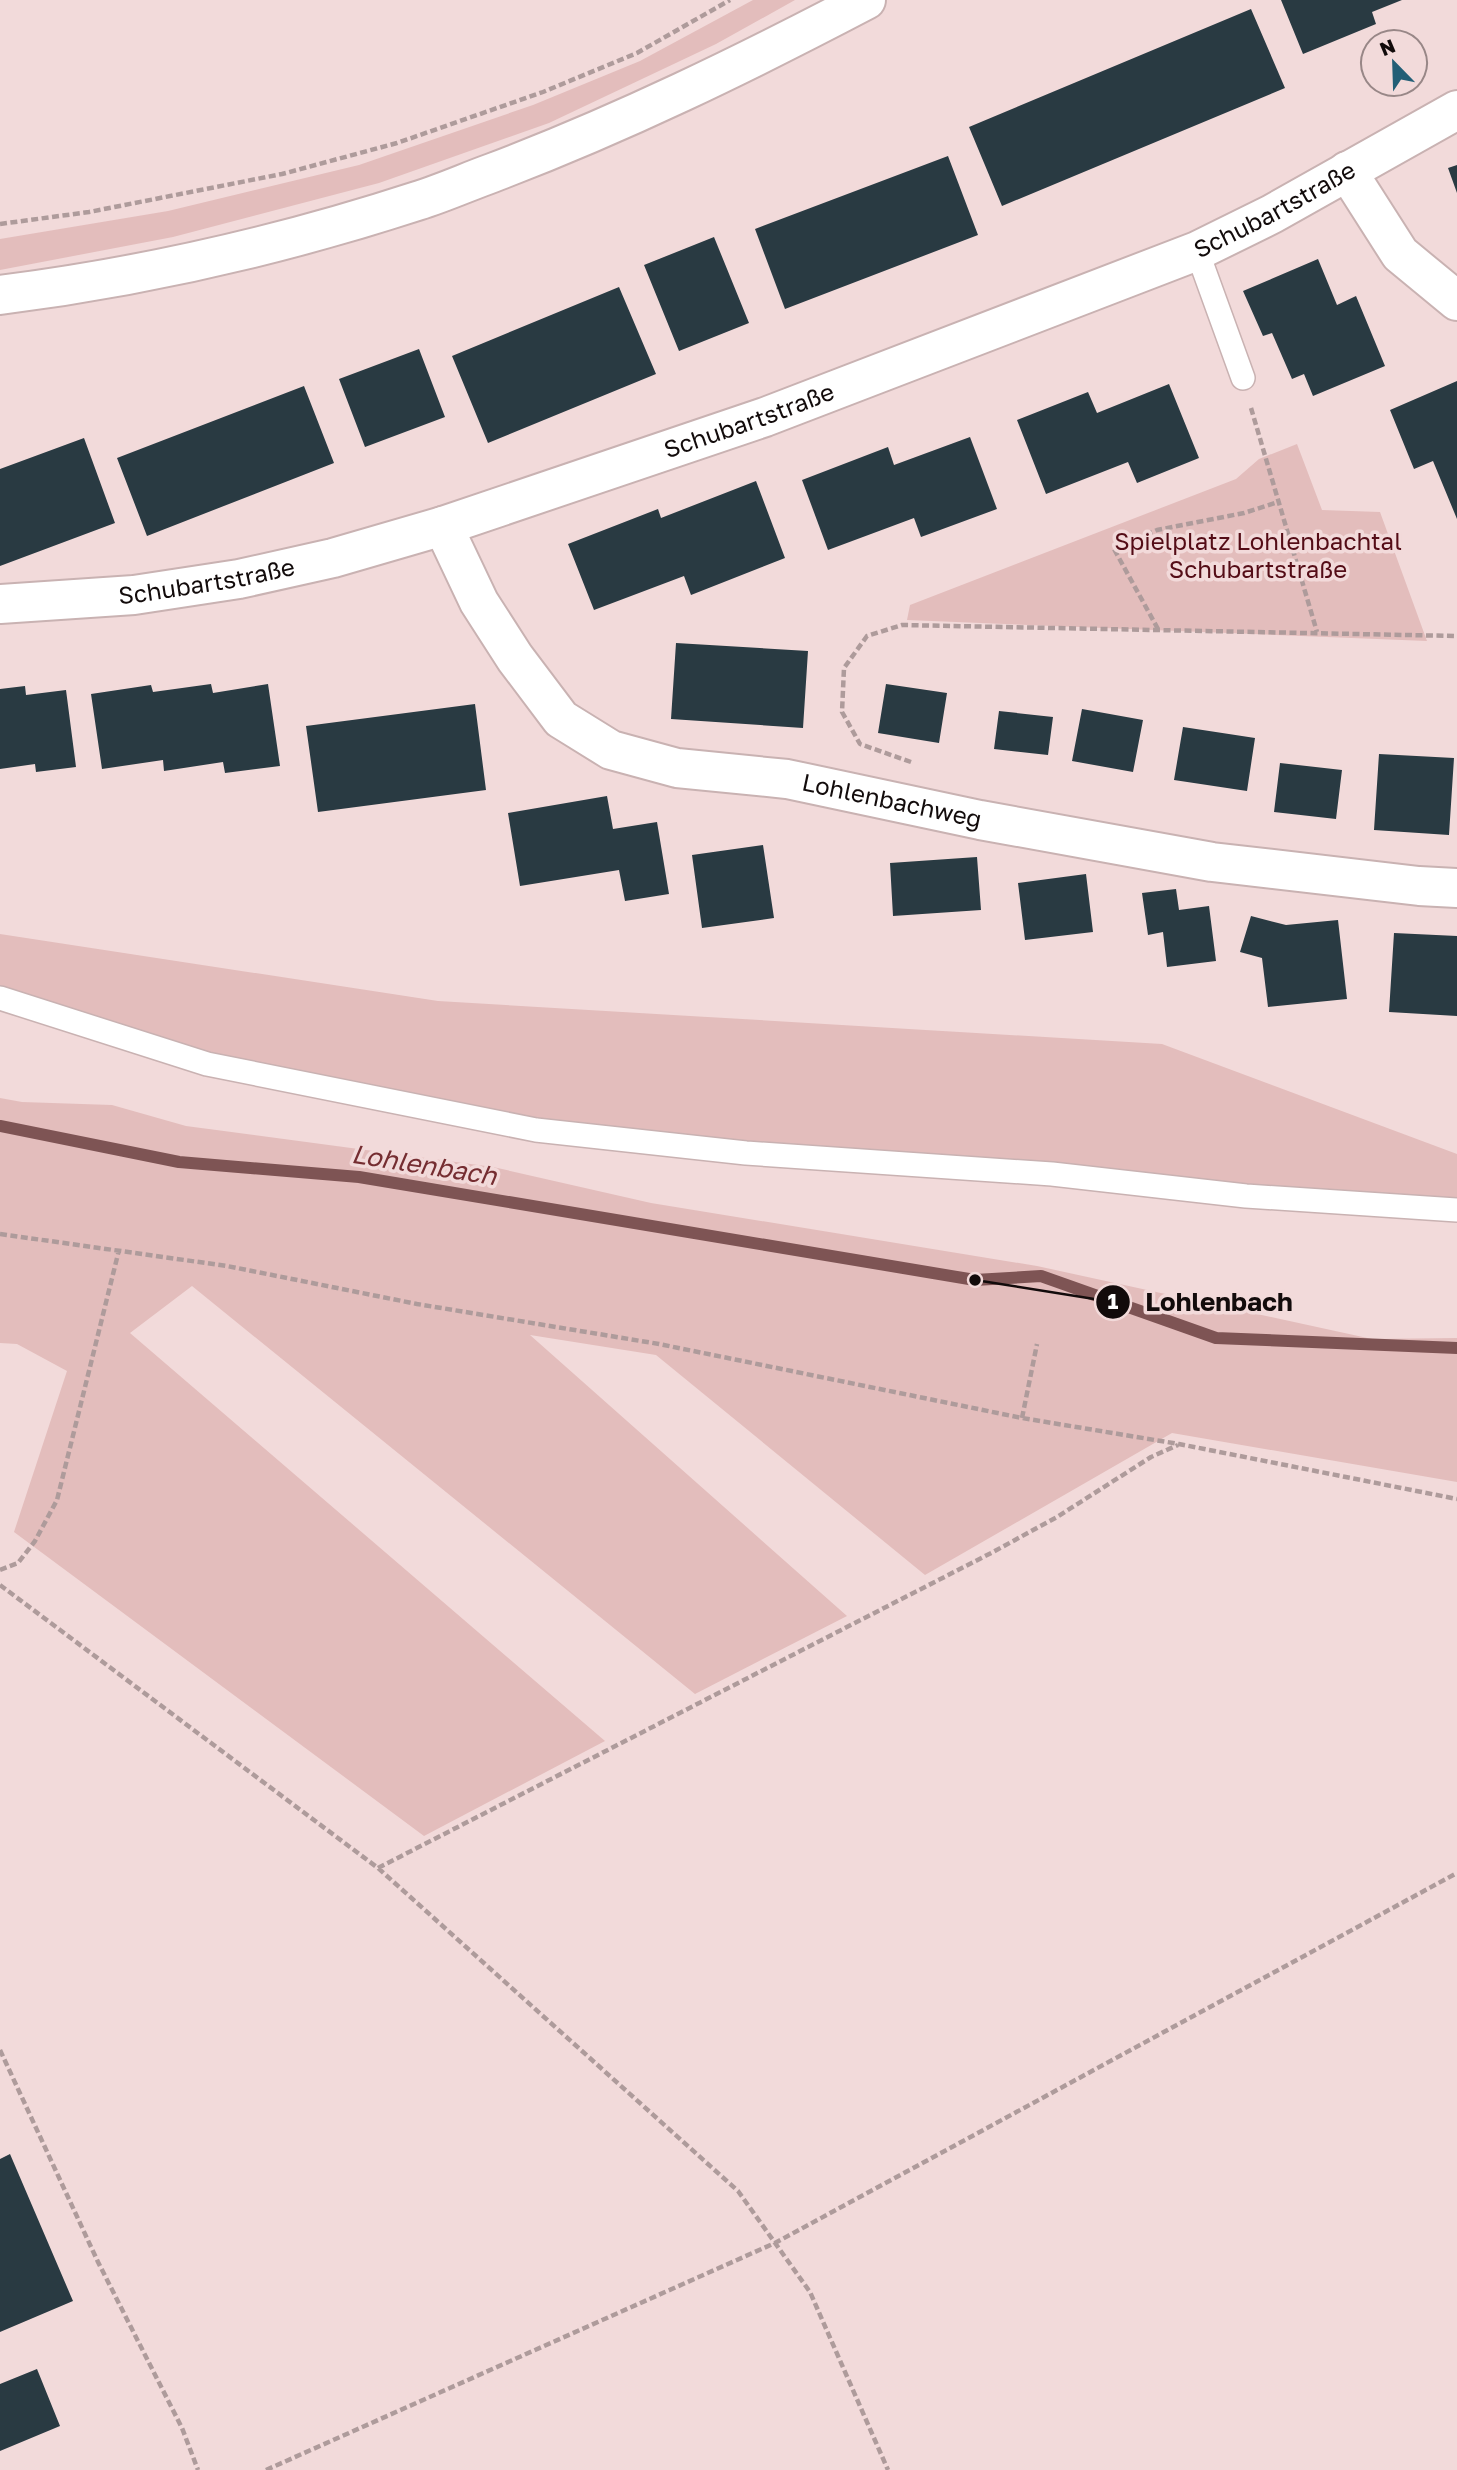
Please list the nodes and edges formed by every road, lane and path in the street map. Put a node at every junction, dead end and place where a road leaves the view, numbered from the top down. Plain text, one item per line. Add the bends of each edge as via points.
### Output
1 (730, 0) edge
2 (866, 0) edge
3 (1457, 110) edge
4 (1347, 171) junction
5 (0, 224) edge
6 (1197, 251) junction
7 (0, 295) edge
8 (1457, 301) edge
9 (1243, 378) joint
10 (1278, 502) junction
11 (443, 526) junction
12 (0, 604) edge
13 (1159, 630) junction
14 (1317, 632) junction
15 (1457, 636) edge
16 (918, 765) dead end
17 (1457, 888) edge
18 (0, 998) edge
19 (1457, 1210) edge
20 (0, 1234) edge
21 (119, 1250) junction
22 (1037, 1344) dead end
23 (1022, 1418) junction
24 (1179, 1444) junction
25 (1457, 1499) edge
26 (0, 1570) edge
27 (0, 1585) edge
28 (378, 1868) junction
29 (1457, 1873) edge
30 (0, 2050) edge
31 (775, 2243) junction
32 (198, 2470) edge
33 (266, 2470) edge
34 (888, 2470) edge

1 - 5 path via 637,53 544,92 397,143 269,177
2 - 7 street via 735,68 571,142 420,200 284,241 65,287
3 - 4 street, Schubartstraße
4 - 6 street, Schubartstraße
4 - 8 street via 1400,254
6 - 9 lane
6 - 11 street, Schubartstraße via 765,417
9 - 10 path
10 - 13 path via 1157,530 1114,549
10 - 14 path
11 - 12 street, Schubartstraße via 239,579 134,595
11 - 17 street, Lohlenbachweg via 478,602 515,658 561,719 611,750 677,768 787,779 1212,862
13 - 14 path
13 - 16 path via 902,625 867,636 844,668 842,712 860,744
14 - 15 path
18 - 19 lane via 207,1064 537,1130 746,1153 1052,1174 1246,1196
20 - 21 path
21 - 23 path via 659,1344
21 - 26 path via 57,1500 18,1563
22 - 23 path
23 - 24 path
24 - 25 path
24 - 28 path via 993,1552
27 - 28 path
28 - 31 path via 738,2191
29 - 31 path
30 - 32 path
31 - 33 path
31 - 34 path via 810,2292

